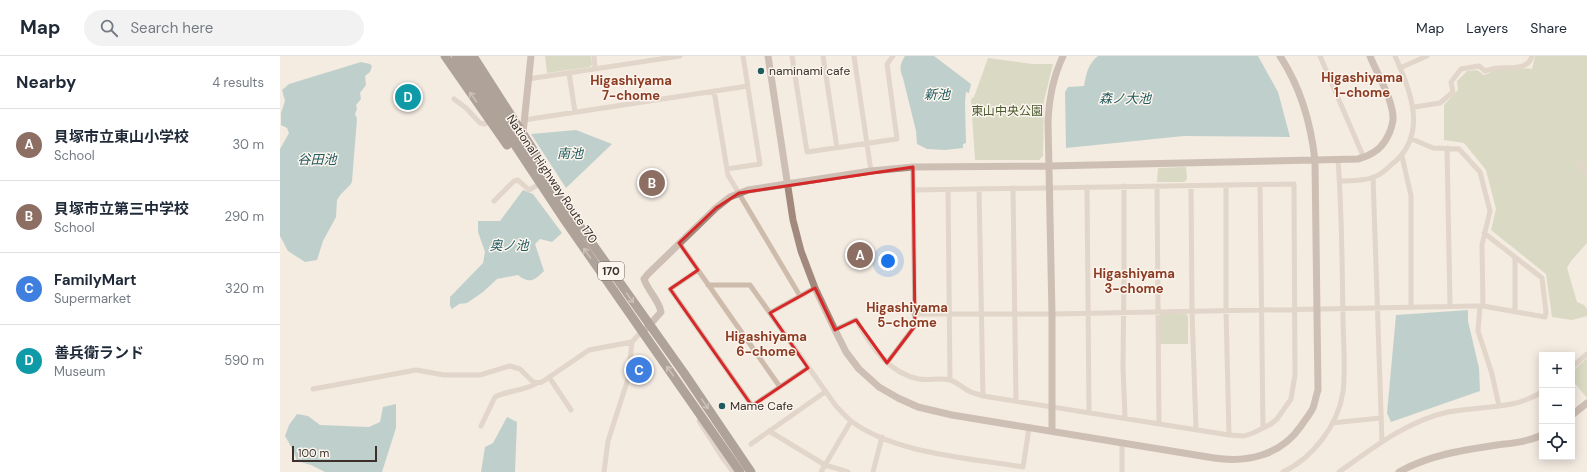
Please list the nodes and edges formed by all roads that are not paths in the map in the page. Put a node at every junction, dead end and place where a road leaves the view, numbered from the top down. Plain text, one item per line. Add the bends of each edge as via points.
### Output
1 (445, 56) edge
2 (456, 56) edge
3 (464, 56) edge
4 (473, 56) edge
5 (531, 56) edge
6 (594, 56) edge
7 (680, 56) edge
8 (743, 56) edge
9 (768, 56) edge
10 (792, 56) edge
11 (823, 56) edge
12 (854, 56) edge
13 (893, 56) edge
14 (1063, 56) edge
15 (1280, 56) edge
16 (1320, 56) edge
17 (1370, 56) edge
18 (1395, 56) edge
19 (1427, 56) edge
20 (1532, 56) edge
21 (1400, 68) junction
22 (596, 69) junction
23 (470, 72) junction
24 (569, 73) junction
25 (528, 79) junction
26 (748, 86) junction
27 (714, 91) junction
28 (454, 99) dead end
29 (1414, 107) junction
30 (575, 112) junction
31 (524, 120) junction
32 (490, 121) junction
33 (523, 133) junction
34 (1412, 139) junction
35 (867, 144) junction
36 (837, 148) junction
37 (1447, 148) junction
38 (1402, 156) junction
39 (1364, 158) junction
40 (1338, 160) junction
41 (1315, 161) junction
42 (1580, 164) dead end
43 (1049, 166) junction
44 (913, 167) junction
45 (727, 169) junction
46 (871, 171) junction
47 (544, 175) junction
48 (1587, 175) edge
49 (1373, 177) junction
50 (1340, 182) junction
51 (788, 184) junction
52 (1226, 185) junction
53 (1260, 185) junction
54 (536, 186) junction
55 (1124, 186) junction
56 (1156, 186) junction
57 (1191, 186) junction
58 (1050, 187) junction
59 (1087, 187) junction
60 (1013, 188) junction
61 (979, 189) junction
62 (913, 190) junction
63 (948, 190) junction
64 (739, 192) junction
65 (494, 201) dead end
66 (566, 222) junction
67 (1484, 233) junction
68 (679, 242) junction
69 (1515, 258) junction
70 (698, 270) junction
71 (708, 285) junction
72 (816, 288) junction
73 (800, 296) junction
74 (1450, 306) junction
75 (1481, 306) junction
76 (1411, 307) junction
77 (1343, 308) junction
78 (1376, 308) junction
79 (1296, 309) junction
80 (1317, 309) junction
81 (1260, 310) junction
82 (1192, 311) junction
83 (1226, 311) junction
84 (1157, 312) junction
85 (1515, 312) junction
86 (770, 313) junction
87 (1088, 313) junction
88 (1124, 313) junction
89 (914, 314) junction
90 (949, 314) junction
91 (982, 314) junction
92 (1015, 314) junction
93 (1052, 314) junction
94 (650, 325) junction
95 (834, 330) junction
96 (642, 332) junction
97 (632, 342) junction
98 (1587, 354) edge
99 (887, 363) junction
100 (1575, 364) edge
101 (808, 368) junction
102 (549, 377) junction
103 (950, 380) junction
104 (537, 383) junction
105 (780, 387) junction
106 (313, 389) dead end
107 (682, 389) junction
108 (825, 392) junction
109 (1539, 394) edge
110 (983, 396) junction
111 (1016, 401) junction
112 (1587, 403) edge
113 (1052, 406) junction
114 (1499, 406) junction
115 (571, 410) dead end
116 (1089, 412) junction
117 (1575, 413) edge
118 (1125, 418) junction
119 (1380, 418) junction
120 (851, 420) junction
121 (1332, 423) junction
122 (1158, 424) junction
123 (481, 426) dead end
124 (1029, 428) junction
125 (1263, 428) junction
126 (1196, 430) junction
127 (769, 431) junction
128 (1052, 431) junction
129 (1229, 435) junction
130 (1539, 436) edge
131 (882, 437) junction
132 (1382, 442) junction
133 (1122, 443) junction
134 (751, 444) dead end
135 (826, 465) junction
136 (604, 472) edge
137 (733, 472) edge
138 (740, 472) edge
139 (751, 472) edge
140 (821, 472) edge
141 (848, 472) edge
142 (872, 472) edge
143 (1122, 472) edge
144 (1283, 472) edge
145 (1339, 472) edge
146 (1399, 472) edge

32 -> 1 highway
2 - 23 highway, National Highway Route 170 / 170
3 - 23 highway, National Highway Route 170 / 170
4 - 33 highway
5 - 25 street
6 - 22 street
7 - 22 street
8 - 26 street
9 - 51 street
10 - 36 street via 807,152
11 - 36 street
12 - 35 street
13 - 35 street via 887,64 897,139
14 - 43 street via 1056,72 1049,105
15 - 41 street via 1307,112
16 - 39 street
17 - 39 street via 1388,99 1393,119 1390,132 1382,146
18 - 21 street
19 - 21 street
20 - 29 street via 1527,64 1516,68 1495,68 1485,71 1479,66 1461,69 1451,82 1453,92 1440,102
21 - 29 street
22 - 24 street
23 - 47 highway, National Highway Route 170 / 170
23 - 66 highway, National Highway Route 170 / 170
24 - 25 street
24 - 30 street
25 - 31 street
26 - 27 street
26 - 45 street via 760,164
27 - 30 street
27 - 45 street
28 - 32 street via 480,124
29 - 34 street
30 - 31 street
31 - 33 street
32 - 54 highway
33 - 47 highway via 543,166
34 - 37 street via 1433,148
34 - 38 street
35 - 36 street
35 - 46 street
37 - 67 street via 1459,149 1480,172 1490,212
37 - 74 street
38 - 49 street
38 - 76 street via 1411,196
39 - 40 street
40 - 41 street
40 - 50 street
41 - 43 street
41 - 80 street
42 - 48 street
43 - 44 street
43 - 58 street
44 - 46 street
44 - 62 street
45 - 64 street
46 - 51 street
47 -> 94 highway, National Highway Route 170 / 170
49 - 50 street
49 - 78 street
50 - 77 street
51 - 64 street
51 - 72 street via 801,251
52 - 53 street
52 - 57 street
52 - 83 street
53 - 79 street via 1294,184
53 - 81 street
54 - 65 street via 529,190 518,180 514,181
54 - 66 highway
55 - 56 street
55 - 59 street
55 - 88 street
56 - 57 street
56 - 84 street
57 - 82 street
58 - 59 street
58 - 60 street
58 - 93 street
59 - 87 street
60 - 61 street
60 - 92 street
61 - 63 street
61 - 91 street
62 - 63 street
62 - 89 street
63 - 90 street
64 - 68 street via 716,208
64 - 73 street
96 -> 66 highway, National Highway Route 170 / 170
67 - 69 street
67 - 75 street
68 - 70 street
68 - 94 street via 644,279 647,288 660,305 661,312
69 - 85 street
69 - 85 street via 1542,278 1546,312 1545,317
70 - 71 street
70 - 105 street via 670,290 752,406
71 - 86 street via 750,284
71 - 105 street
72 - 73 street
72 - 95 street
73 - 86 street
74 - 75 street
74 - 76 street
75 - 85 street
75 - 114 street via 1478,331
76 - 78 street
77 - 78 street
77 - 80 street
77 - 121 street via 1343,392
78 - 119 street
79 - 80 street
79 - 81 street
79 - 125 street via 1295,375 1291,399 1282,414
80 - 133 street via 1318,390 1312,409 1288,441 1265,455 1234,460
81 - 83 street
81 - 125 street
82 - 83 street
82 - 84 street
82 - 126 street
83 - 129 street
84 - 88 street
84 - 122 street
86 - 101 street
87 - 88 street
87 - 93 street
87 - 116 street
88 - 118 street via 1122,367
89 - 90 street
89 - 99 street via 915,326
90 - 91 street
90 - 103 street
91 - 92 street
91 - 110 street
92 - 93 street
92 - 111 street
93 - 113 street
94 - 96 street
94 -> 139 highway, National Highway Route 170 / 170
95 - 99 street via 856,320 871,345
95 - 124 street via 859,369 878,387 898,398 918,407
96 - 97 street
107 -> 96 highway, National Highway Route 170 / 170
97 - 102 street via 589,350
97 - 136 street via 628,379 608,441
98 - 100 street
99 - 103 street via 899,373 911,377
101 - 105 street
101 - 108 street
102 - 104 street
102 - 115 street
103 - 110 street via 972,393
104 - 106 street via 520,369 510,366 480,376 444,375 416,370
104 - 123 street via 495,397
107 - 137 street via 685,400
107 - 138 highway, National Highway Route 170 / 170
108 - 120 street
108 - 127 street
109 - 114 street via 1517,404
110 - 111 street
111 - 113 street
112 - 117 street
113 - 116 street
113 - 128 street
114 - 132 street via 1448,412 1400,430
116 - 118 street
118 - 122 street
119 - 121 street
119 - 132 street
120 - 131 street
120 - 135 street
121 - 144 street via 1313,450 1296,465
122 - 126 street
124 - 128 street
124 - 131 street via 1023,467 913,449
125 - 129 street via 1244,436
126 - 129 street
127 - 134 street
127 - 135 street
128 - 133 street
130 - 146 street via 1520,443 1445,454
131 - 142 street
132 - 145 street
133 - 143 street
135 - 140 street
135 - 141 street

